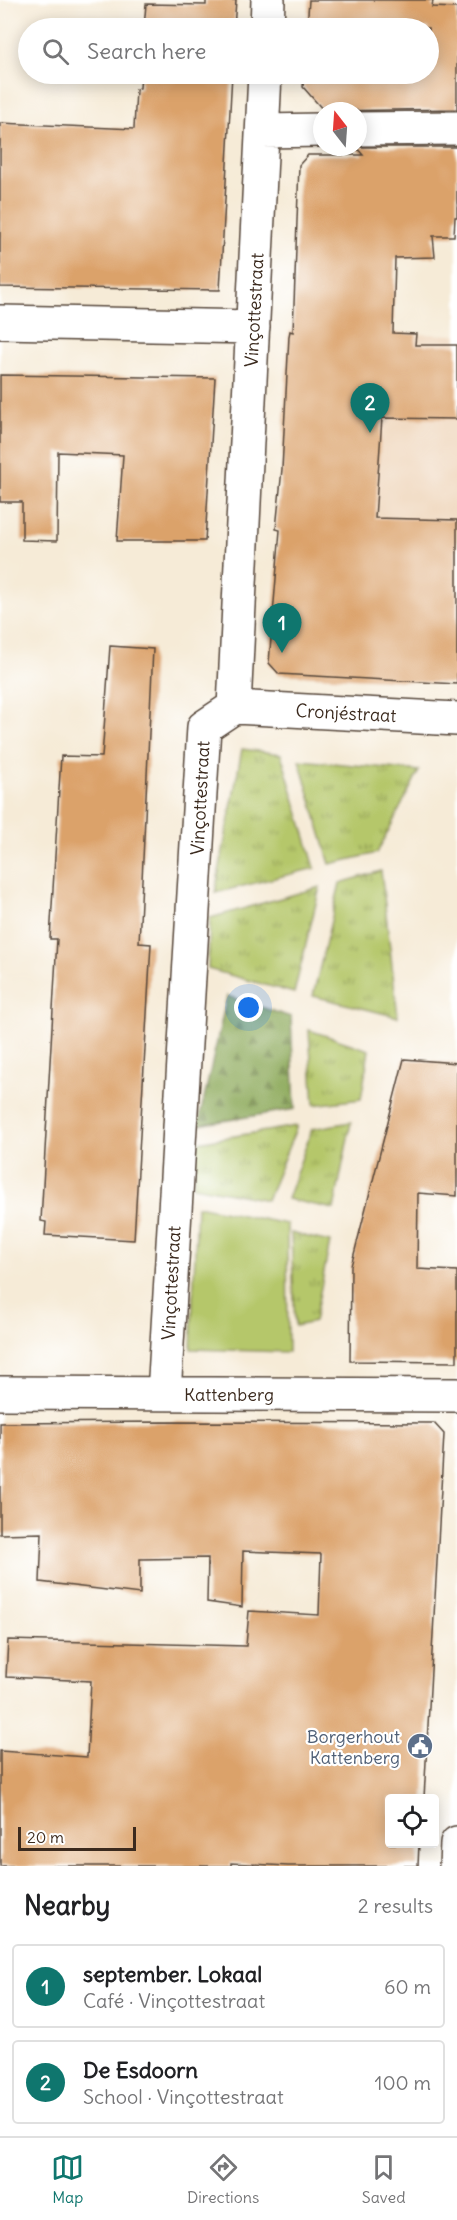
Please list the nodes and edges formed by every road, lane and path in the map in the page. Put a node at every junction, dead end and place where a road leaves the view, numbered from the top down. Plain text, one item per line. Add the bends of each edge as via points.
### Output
1 (268, 0) edge
2 (267, 18) edge
3 (265, 84) edge
4 (457, 128) edge
5 (367, 129) edge
6 (313, 130) edge
7 (263, 131) junction
8 (0, 322) edge
9 (253, 327) junction
10 (234, 707) junction
11 (457, 719) edge
12 (0, 1393) edge
13 (164, 1394) junction
14 (457, 1395) edge
15 (457, 1843) edge
16 (456, 1866) edge

1 - 2 street
3 - 7 street, Vinçottestraat
4 - 5 street
6 - 7 street
7 - 9 street, Vinçottestraat
8 - 9 street
9 - 10 street, Vinçottestraat
10 - 11 street, Cronjéstraat
10 - 13 street, Vinçottestraat via 204,727
12 - 13 street, Kattenberg
13 - 14 street, Kattenberg
15 - 16 street

